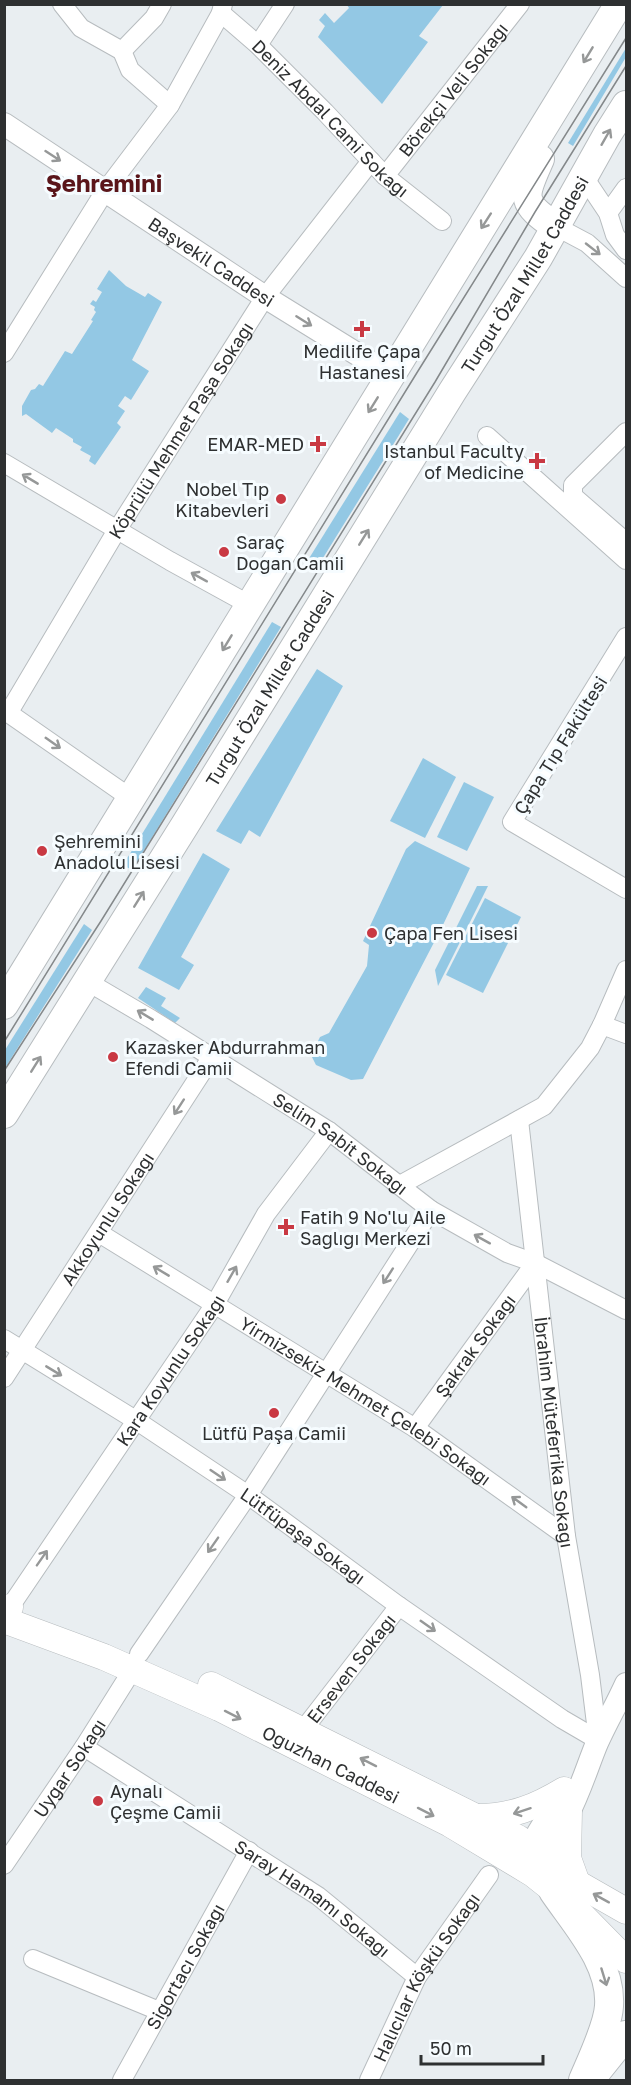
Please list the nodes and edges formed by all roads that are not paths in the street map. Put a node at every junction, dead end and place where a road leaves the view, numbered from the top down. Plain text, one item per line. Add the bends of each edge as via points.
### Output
1 (62, 4) edge
2 (162, 4) edge
3 (285, 4) edge
4 (520, 4) edge
5 (619, 4) edge
6 (222, 9) edge
7 (258, 45) junction
8 (122, 51) junction
9 (170, 105) junction
10 (627, 105) edge
11 (4, 124) edge
12 (543, 130) junction
13 (371, 161) junction
14 (385, 176) junction
15 (584, 177) junction
16 (627, 188) edge
17 (105, 191) junction
18 (608, 213) junction
19 (442, 221) dead end
20 (555, 226) junction
21 (627, 250) edge
22 (627, 278) edge
23 (264, 297) junction
24 (4, 353) edge
25 (391, 375) junction
26 (627, 418) edge
27 (627, 432) edge
28 (487, 436) dead end
29 (4, 463) edge
30 (553, 494) junction
31 (117, 530) junction
32 (627, 543) edge
33 (627, 560) edge
34 (250, 605) junction
35 (627, 636) edge
36 (7, 711) edge
37 (132, 799) junction
38 (627, 889) edge
39 (627, 970) edge
40 (88, 982) junction
41 (4, 1005) edge
42 (602, 1026) junction
43 (627, 1034) edge
44 (211, 1058) junction
45 (4, 1114) edge
46 (519, 1120) junction
47 (329, 1131) junction
48 (400, 1185) junction
49 (431, 1210) junction
50 (99, 1233) junction
51 (535, 1263) junction
52 (215, 1304) junction
53 (627, 1310) edge
54 (4, 1339) edge
55 (22, 1352) junction
56 (325, 1372) junction
57 (4, 1378) edge
58 (137, 1421) junction
59 (415, 1428) junction
60 (248, 1495) junction
61 (566, 1536) junction
62 (399, 1606) junction
63 (6, 1611) edge
64 (136, 1662) junction
65 (627, 1684) edge
66 (299, 1738) junction
67 (598, 1740) junction
68 (84, 1747) junction
69 (567, 1800) junction
70 (476, 1817) junction
71 (249, 1851) junction
72 (531, 1860) junction
73 (5, 1862) edge
74 (489, 1875) dead end
75 (565, 1887) junction
76 (627, 1911) edge
77 (33, 1959) dead end
78 (627, 1960) edge
79 (417, 1977) junction
80 (159, 2011) junction
81 (627, 2035) edge
82 (122, 2080) edge
83 (369, 2080) edge
84 (584, 2080) edge
85 (590, 2080) edge

1 - 8 street via 81,28
2 - 8 street
3 - 7 street
4 - 14 street, Börekçi Veli Sokağı
5 -> 12 main road
6 - 7 street, Deniz Abdal Cami Sokağı
6 - 9 street
7 - 13 street, Deniz Abdal Cami Sokağı
8 - 9 street via 130,70
9 - 17 street
15 -> 10 main road, Turgut Özal Millet Caddesi
11 -> 17 street, Başvekil Caddesi
12 - 20 main road via 543,152 527,188 528,197 535,212
12 -> 25 main road
13 - 14 street, Deniz Abdal Cami Sokağı
13 - 23 street, Köprülü Mehmet Paşa Sokağı
14 - 19 street, Deniz Abdal Cami Sokağı
15 - 18 street
15 - 20 main road, Turgut Özal Millet Caddesi
16 - 18 street
17 - 23 street, Başvekil Caddesi
17 - 24 street
18 - 21 street via 615,235
20 -> 22 street via 596,250
40 -> 20 main road, Turgut Özal Millet Caddesi
23 -> 25 street, Başvekil Caddesi
23 - 31 street, Köprülü Mehmet Paşa Sokağı
25 -> 34 main road
26 - 30 street
27 - 32 street via 573,485 573,496
28 - 30 street
31 -> 29 street
30 - 33 street
34 -> 31 street
31 - 36 street, Köprülü Mehmet Paşa Sokağı
34 -> 37 main road
35 - 38 street, Çapa Tıp Fakültesi via 512,822
36 -> 37 street
37 - 41 main road
39 - 42 street
44 -> 40 street, Selim Sabit Sokağı
45 -> 40 main road, Turgut Özal Millet Caddesi
42 - 43 street
42 - 46 street via 590,1048 544,1106
44 - 47 street, Selim Sabit Sokağı
44 -> 50 street, Akkoyunlu Sokağı
46 - 48 street
46 - 51 street, İbrahim Müteferrika Sokağı
47 - 48 street, Selim Sabit Sokağı
52 -> 47 street, Kara Koyunlu Sokağı via 267,1214
48 - 49 street, Selim Sabit Sokağı
51 -> 49 street, Selim Sabit Sokağı via 507,1253
49 -> 56 street, Uygar Sokağı
52 -> 50 street, Yirmizsekiz Mehmet Çelebi Sokağı
50 - 55 street, Akkoyunlu Sokağı
51 - 53 street, Selim Sabit Sokağı
51 - 59 street, Şakrak Sokağı
51 - 61 street, İbrahim Müteferrika Sokağı
52 - 56 street, Yirmizsekiz Mehmet Çelebi Sokağı
52 - 58 street, Kara Koyunlu Sokağı
54 - 55 street, Lütfüpaşa Sokağı
55 - 57 street, Akkoyunlu Sokağı
55 -> 58 street, Lütfüpaşa Sokağı
56 - 59 street, Yirmizsekiz Mehmet Çelebi Sokağı
56 - 60 street, Uygar Sokağı
58 -> 60 street, Lütfüpaşa Sokağı
63 -> 58 street, Kara Koyunlu Sokağı
61 -> 59 street, Yirmizsekiz Mehmet Çelebi Sokağı
60 - 62 street, Lütfüpaşa Sokağı
60 -> 64 street, Uygar Sokağı
61 - 67 street, İbrahim Müteferrika Sokağı
62 - 66 street, Erseven Sokağı
62 -> 67 street, Lütfüpaşa Sokağı
63 - 64 main road, Oğuzhan Caddesi
64 - 66 main road, Oğuzhan Caddesi via 219,1708
64 - 68 street, Uygar Sokağı
65 - 67 street
70 -> 66 main road, Oğuzhan Caddesi
66 -> 72 main road, Oğuzhan Caddesi via 450,1824
67 - 69 street
68 - 71 street, Saray Hamamı Sokağı
68 - 73 street, Uygar Sokağı
69 -> 70 main road via 499,1817
69 - 72 street via 551,1840
69 - 75 main road
70 - 72 main road, Oğuzhan Caddesi via 518,1838
71 - 79 street, Saray Hamamı Sokağı via 318,1896
71 - 80 street, Sigortacı Sokağı
72 - 75 main road, Oğuzhan Caddesi
74 - 79 street, Halıcılar Köşkü Sokağı
76 -> 75 main road, Oğuzhan Caddesi
75 - 78 main road, Oğuzhan Caddesi
75 -> 84 main road via 603,1971 608,1991 609,2007
77 - 80 street
79 - 83 street, Halıcılar Köşkü Sokağı
80 - 82 street, Sigortacı Sokağı
81 - 85 main road

